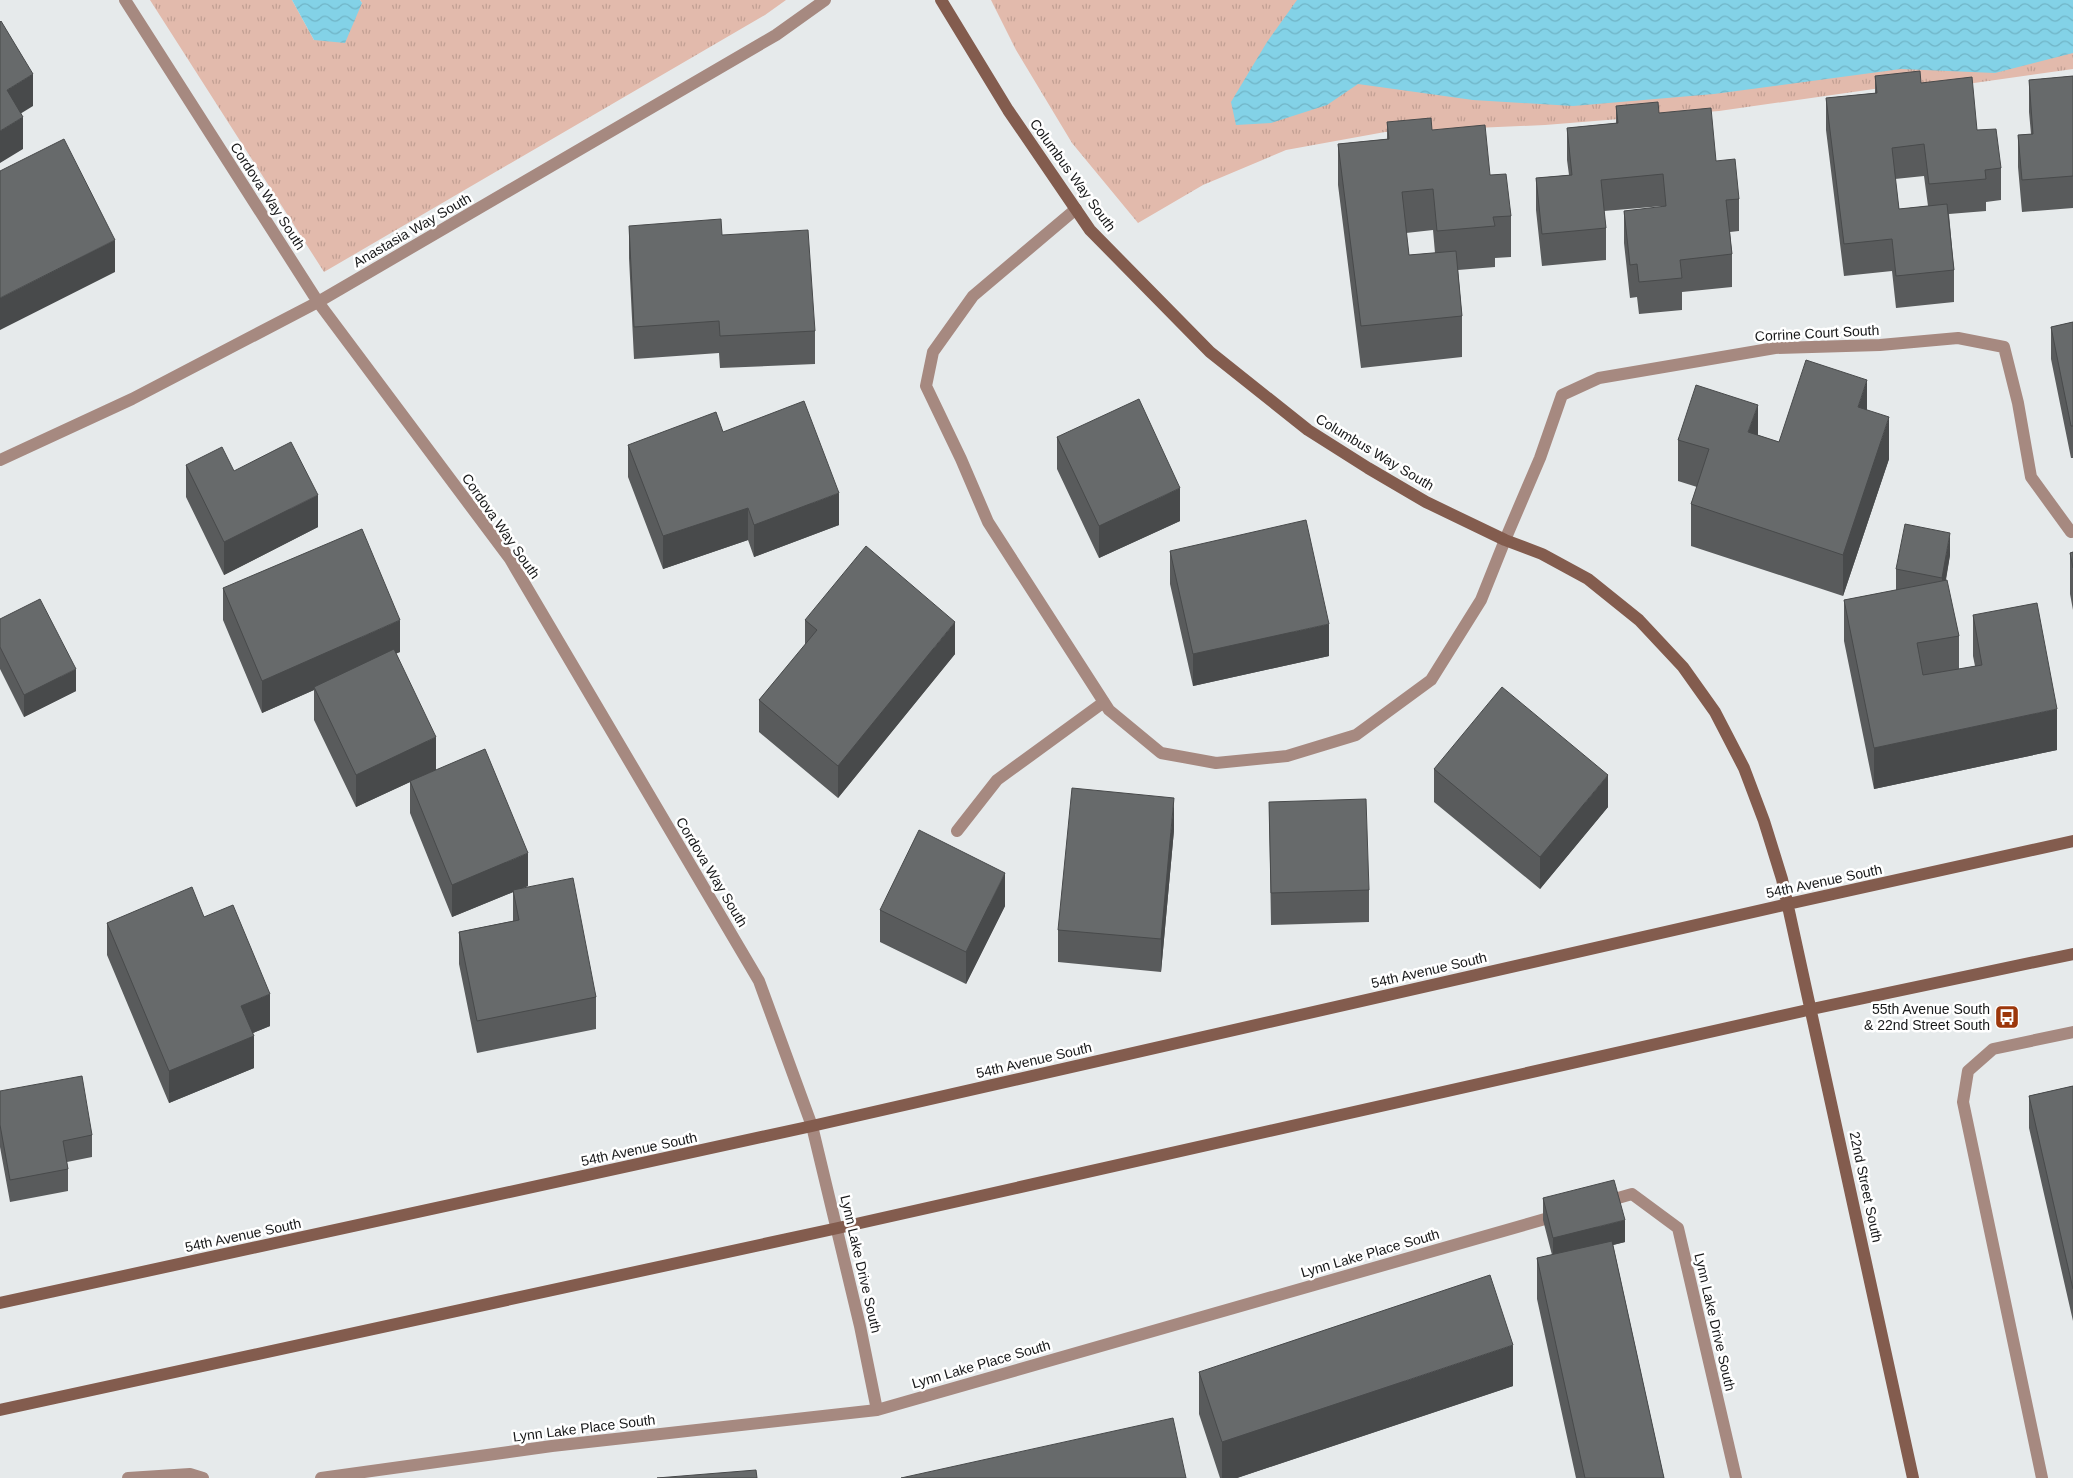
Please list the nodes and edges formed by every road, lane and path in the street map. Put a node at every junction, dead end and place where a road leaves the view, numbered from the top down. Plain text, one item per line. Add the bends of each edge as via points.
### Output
1 (125, 0) edge
2 (825, 0) edge
3 (941, 0) edge
4 (1076, 209) junction
5 (318, 302) junction
6 (0, 460) edge
7 (2071, 532) dead end
8 (1505, 540) junction
9 (1104, 702) junction
10 (957, 831) dead end
11 (2073, 842) edge
12 (1788, 904) junction
13 (2073, 954) edge
14 (1812, 1009) junction
15 (2073, 1032) edge
16 (812, 1126) junction
17 (1593, 1205) edge
18 (1574, 1210) edge
19 (838, 1228) junction
20 (0, 1303) edge
21 (0, 1410) edge
22 (878, 1410) junction
23 (128, 1478) edge
24 (203, 1478) edge
25 (321, 1478) edge
26 (1736, 1478) edge
27 (1913, 1478) edge
28 (2042, 1478) edge

1 - 5 street, Cordova Way South
2 - 5 street, Anastasia Way South via 776,35
3 - 4 main road, Columbus Way South via 1008,110
4 - 8 main road, Columbus Way South via 1090,230 1210,352 1308,430 1426,502
4 - 9 street via 973,296 933,352 926,386 988,522
5 - 6 street, Anastasia Way South via 132,399
5 - 16 street, Cordova Way South via 510,559 759,980
7 - 8 street, Corrine Court South via 2031,477 2004,347 1958,338 1880,345 1775,348 1599,378 1562,394 1540,458
8 - 9 street via 1481,600 1430,680 1356,735 1287,756 1216,763 1161,753 1109,710
8 - 12 main road, Columbus Way South via 1542,554 1588,579 1639,620 1683,667 1715,712 1744,768 1764,821
9 - 10 street via 997,780
11 - 12 main road, 54th Avenue South
12 - 14 main road, 22nd Street South
12 - 16 main road, 54th Avenue South
13 - 14 main road
14 - 19 main road
14 - 27 main road, 22nd Street South
15 - 28 street via 1993,1049 1968,1071 1964,1102
16 - 19 street, Lynn Lake Drive South
16 - 20 main road, 54th Avenue South
17 - 26 street, Lynn Lake Drive South via 1632,1194 1678,1228
18 - 22 street, Lynn Lake Place South
19 - 21 main road
19 - 22 street, Lynn Lake Drive South
22 - 25 street, Lynn Lake Place South via 552,1446
23 - 24 street via 190,1474

